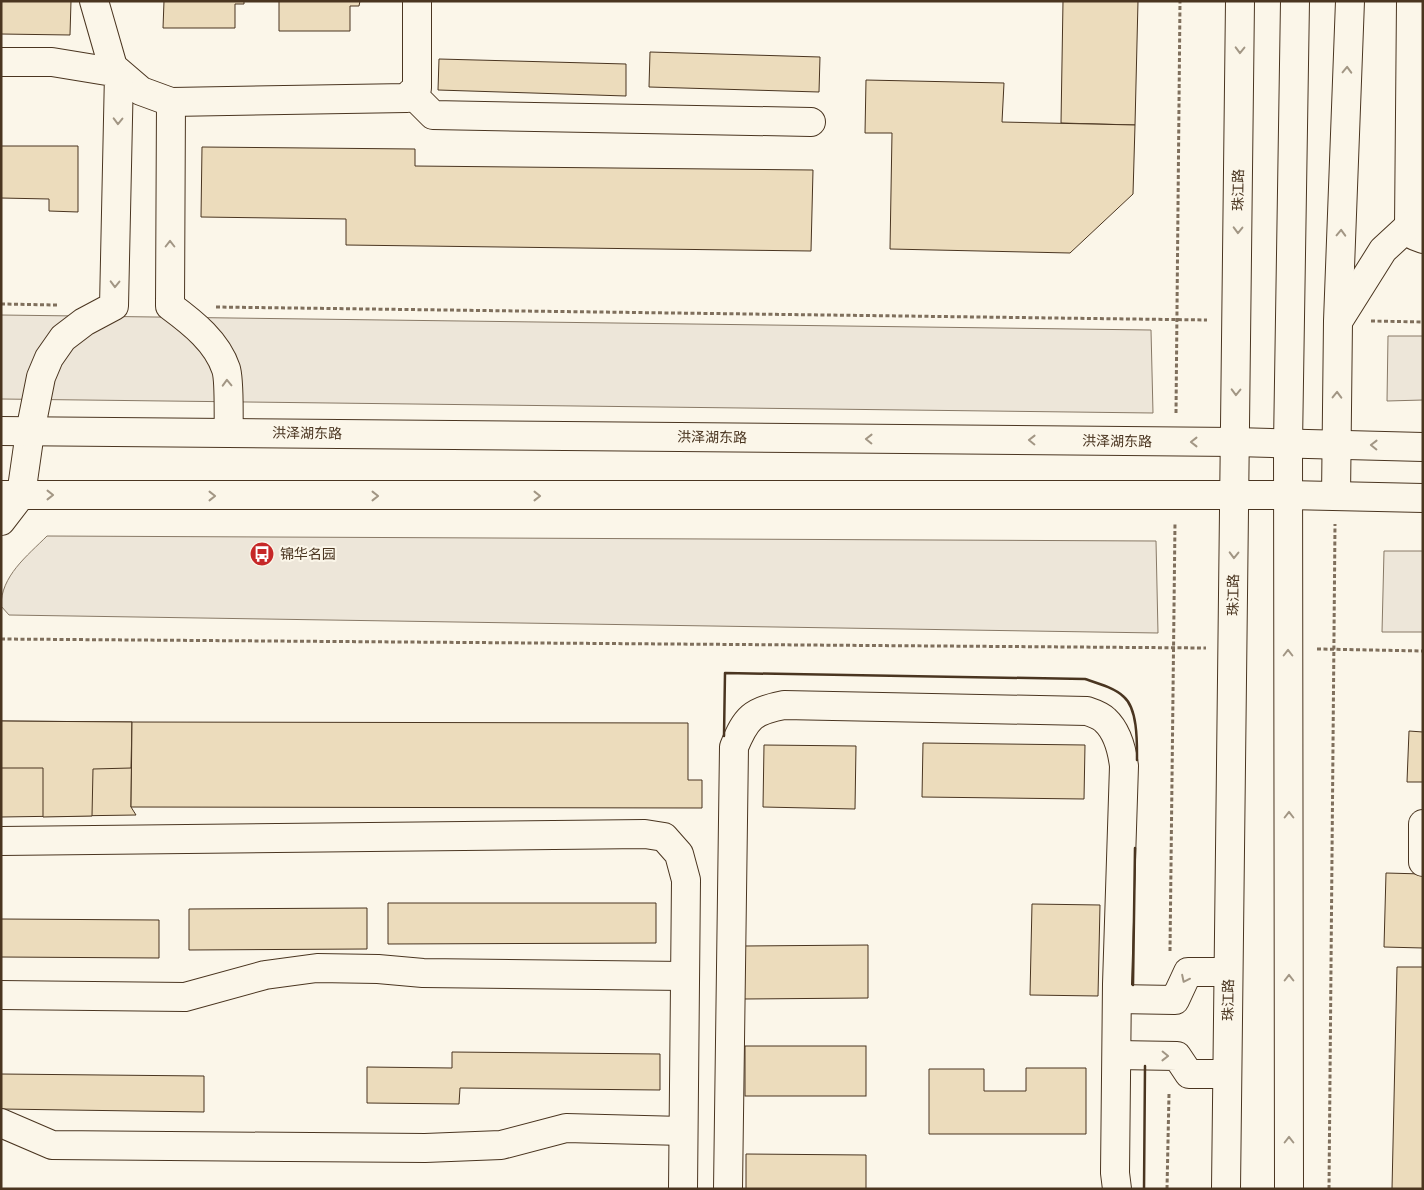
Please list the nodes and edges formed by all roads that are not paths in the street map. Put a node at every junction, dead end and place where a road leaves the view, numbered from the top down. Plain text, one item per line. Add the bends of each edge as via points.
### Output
1 (94, 1) edge
2 (417, 1) edge
3 (1240, 1) edge
4 (1295, 1) edge
5 (1350, 1) edge
6 (1411, 1) edge
7 (1, 62) edge
8 (119, 73) junction
9 (411, 93) junction
10 (171, 102) junction
11 (811, 122) dead end
12 (1416, 233) edge
13 (1338, 321) junction
14 (1, 431) edge
15 (30, 432) junction
16 (229, 432) junction
17 (1235, 442) junction
18 (1288, 444) junction
19 (1336, 445) junction
20 (1423, 446) edge
21 (11, 495) edge
22 (1234, 496) junction
23 (1288, 496) junction
24 (1336, 496) junction
25 (1423, 498) edge
26 (1, 521) edge
27 (1423, 824) edge
28 (1, 841) edge
29 (1423, 862) edge
30 (1228, 972) junction
31 (685, 976) junction
32 (1, 995) edge
33 (1117, 999) junction
34 (1117, 1055) junction
35 (1227, 1074) junction
36 (1, 1123) edge
37 (683, 1131) junction
38 (683, 1189) edge
39 (728, 1189) edge
40 (1117, 1189) edge
41 (1226, 1189) edge
42 (1289, 1189) edge

1 - 8 main road via 113,67
2 - 9 main road via 417,88
3 -> 17 main road, 珠江路
4 - 18 main road
13 -> 5 main road
6 - 12 main road
7 - 8 main road via 52,62
8 - 10 main road via 141,91
8 -> 15 main road via 114,306 63,338 49,358
9 - 10 main road via 407,98
9 - 11 main road via 433,115
16 -> 10 main road via 227,371 216,349 194,324 170,306
12 - 13 main road via 1383,250
19 -> 13 main road
14 - 15 main road, 洪泽湖东路
15 - 16 main road, 洪泽湖东路
15 - 21 main road
17 -> 16 main road, 洪泽湖东路
17 - 18 main road, 洪泽湖东路
17 - 22 main road, 珠江路
18 - 19 main road, 洪泽湖东路
18 - 23 main road
20 -> 19 main road, 洪泽湖东路
19 - 24 main road
21 -> 22 main road
21 - 26 main road
22 - 23 main road
22 -> 30 main road, 珠江路
23 - 24 main road
42 -> 23 main road
24 - 25 main road
27 - 29 main road
28 - 31 main road via 645,834 664,837 679,854 686,880
30 -> 33 main road via 1188,972 1175,1000
30 - 35 main road, 珠江路
31 - 32 main road via 423,973 317,968 265,975 185,998
31 - 37 main road
33 - 34 main road
33 - 39 main road via 1124,766 1116,734 1105,719 1088,711 784,704 769,707 742,727 734,747
34 -> 35 main road via 1176,1056 1189,1074
34 - 40 main road
35 - 41 main road, 珠江路
36 - 37 main road via 52,1145 425,1148 500,1145 566,1128
37 - 38 main road

